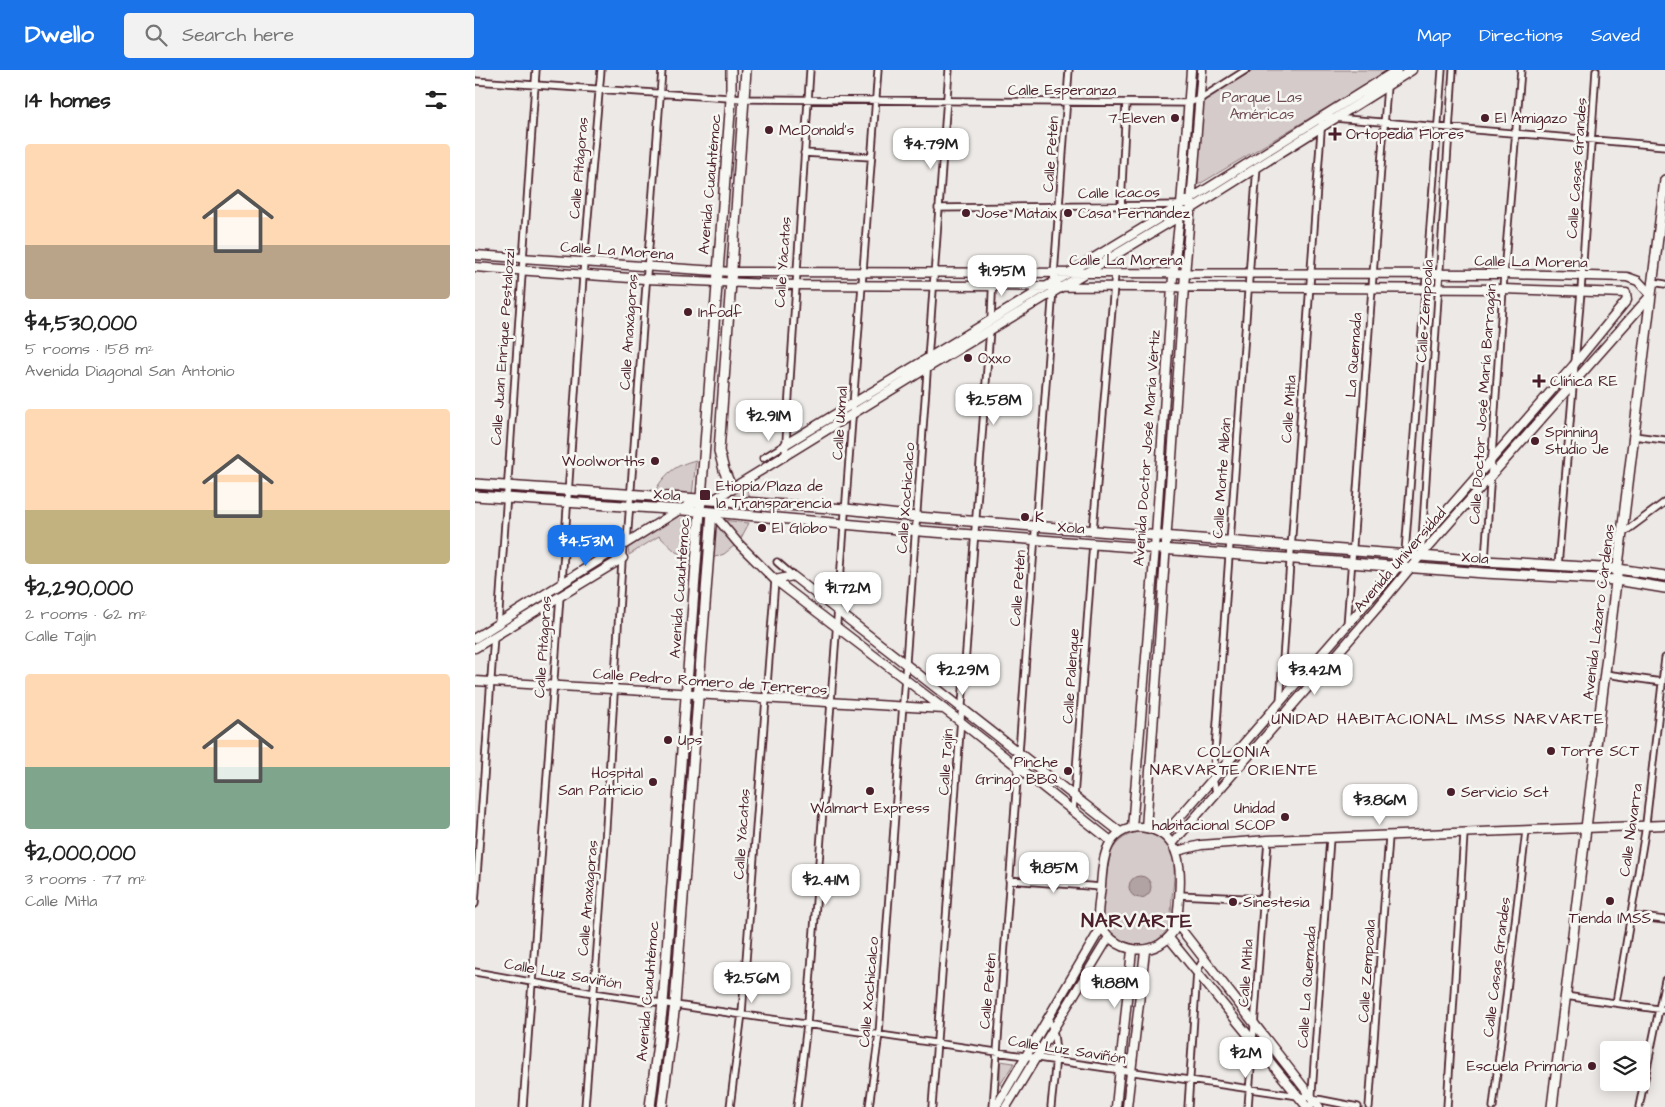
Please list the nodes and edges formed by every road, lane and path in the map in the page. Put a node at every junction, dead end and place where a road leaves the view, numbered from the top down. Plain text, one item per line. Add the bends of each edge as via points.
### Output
1 (536, 70) edge
2 (601, 70) edge
3 (662, 70) edge
4 (731, 70) edge
5 (747, 70) edge
6 (811, 70) edge
7 (878, 70) edge
8 (949, 70) edge
9 (1069, 70) edge
10 (1191, 70) edge
11 (1202, 70) edge
12 (1246, 70) edge
13 (1397, 70) edge
14 (1412, 70) edge
15 (1442, 70) edge
16 (1453, 70) edge
17 (1521, 70) edge
18 (1596, 70) edge
19 (475, 81) edge
20 (535, 85) junction
21 (1387, 86) junction
22 (599, 90) junction
23 (661, 94) junction
24 (731, 99) junction
25 (744, 99) junction
26 (808, 100) junction
27 (1200, 100) junction
28 (875, 101) junction
29 (946, 101) junction
30 (1067, 102) junction
31 (1126, 103) junction
32 (1188, 103) junction
33 (1322, 117) junction
34 (1335, 118) junction
35 (1384, 122) junction
36 (1321, 126) junction
37 (1437, 126) junction
38 (1449, 128) junction
39 (1516, 133) junction
40 (1591, 139) junction
41 (1665, 146) edge
42 (804, 153) junction
43 (871, 157) junction
44 (1257, 166) junction
45 (1665, 180) edge
46 (1193, 197) junction
47 (1181, 205) junction
48 (1121, 206) junction
49 (1059, 207) junction
50 (1192, 207) junction
51 (939, 208) junction
52 (1179, 216) junction
53 (475, 255) edge
54 (521, 258) junction
55 (584, 262) junction
56 (475, 267) edge
57 (646, 267) junction
58 (521, 271) junction
59 (717, 271) junction
60 (732, 272) junction
61 (796, 272) junction
62 (863, 272) junction
63 (934, 272) junction
64 (1173, 273) junction
65 (1185, 273) junction
66 (1250, 273) junction
67 (1311, 273) junction
68 (993, 274) junction
69 (1065, 274) junction
70 (1082, 274) junction
71 (1115, 274) junction
72 (1373, 274) junction
73 (1425, 274) junction
74 (1440, 274) junction
75 (1504, 274) junction
76 (583, 275) junction
77 (1582, 276) junction
78 (645, 279) junction
79 (716, 282) junction
80 (1652, 282) junction
81 (731, 283) junction
82 (795, 284) junction
83 (1052, 284) junction
84 (1665, 284) edge
85 (862, 285) junction
86 (933, 285) junction
87 (993, 286) junction
88 (1062, 286) junction
89 (1114, 287) junction
90 (1172, 287) junction
91 (1184, 287) junction
92 (1249, 287) junction
93 (1310, 288) junction
94 (1372, 288) junction
95 (1424, 289) junction
96 (1439, 289) junction
97 (1503, 289) junction
98 (1581, 291) junction
99 (1651, 295) junction
100 (1627, 300) joint
101 (991, 320) junction
102 (991, 330) junction
103 (927, 358) junction
104 (1573, 366) junction
105 (927, 368) junction
106 (1572, 385) junction
107 (853, 403) junction
108 (853, 414) junction
109 (1634, 436) junction
110 (1665, 440) edge
111 (785, 444) junction
112 (785, 456) junction
113 (1493, 457) junction
114 (763, 458) dead end
115 (1492, 477) junction
116 (475, 484) edge
117 (507, 486) junction
118 (732, 489) junction
119 (569, 490) junction
120 (631, 494) junction
121 (475, 496) edge
122 (506, 498) junction
123 (699, 500) junction
124 (713, 500) junction
125 (568, 502) junction
126 (1665, 502) edge
127 (629, 506) junction
128 (846, 509) junction
129 (679, 510) junction
130 (699, 511) junction
131 (712, 512) junction
132 (917, 517) junction
133 (977, 522) junction
134 (845, 524) junction
135 (1036, 526) junction
136 (916, 530) junction
137 (1093, 530) junction
138 (1622, 534) junction
139 (976, 535) junction
140 (1155, 535) junction
141 (1166, 536) junction
142 (1035, 539) junction
143 (1230, 541) junction
144 (1421, 541) junction
145 (625, 543) junction
146 (1093, 543) junction
147 (1292, 546) junction
148 (1154, 547) junction
149 (1165, 548) junction
150 (1352, 550) junction
151 (1407, 553) junction
152 (1229, 554) junction
153 (1421, 555) junction
154 (623, 558) junction
155 (1291, 558) junction
156 (1485, 561) junction
157 (777, 562) dead end
158 (1351, 562) junction
159 (1399, 566) junction
160 (1557, 566) junction
161 (1413, 567) junction
162 (1618, 569) junction
163 (793, 576) junction
164 (1665, 576) edge
165 (775, 580) junction
166 (1617, 580) junction
167 (562, 582) junction
168 (1665, 588) edge
169 (561, 596) junction
170 (1369, 600) junction
171 (1379, 607) junction
172 (837, 612) junction
173 (498, 625) junction
174 (836, 626) junction
175 (1347, 626) junction
176 (494, 636) junction
177 (475, 638) edge
178 (475, 648) edge
179 (1665, 658) edge
180 (905, 664) junction
181 (1605, 674) junction
182 (904, 679) junction
183 (475, 680) edge
184 (491, 681) junction
185 (1662, 682) junction
186 (554, 685) junction
187 (615, 690) junction
188 (685, 695) junction
189 (698, 696) junction
190 (765, 699) junction
191 (1280, 702) junction
192 (831, 703) junction
193 (902, 707) junction
194 (944, 709) junction
195 (962, 709) junction
196 (961, 722) junction
197 (1253, 732) junction
198 (1261, 740) junction
199 (1018, 752) junction
200 (1017, 766) junction
201 (1213, 779) junction
202 (1216, 792) junction
203 (1074, 796) junction
204 (1073, 811) junction
205 (1665, 825) edge
206 (1645, 826) junction
207 (1587, 827) junction
208 (1132, 828) junction
209 (1146, 828) junction
210 (1526, 831) junction
211 (1120, 832) junction
212 (1464, 834) junction
213 (1164, 835) junction
214 (1389, 837) junction
215 (1330, 838) junction
216 (1268, 840) junction
217 (1111, 841) junction
218 (1174, 847) junction
219 (1009, 880) junction
220 (1101, 888) junction
221 (1179, 894) junction
222 (1264, 899) junction
223 (475, 904) edge
224 (1632, 916) junction
225 (1665, 920) edge
226 (1177, 924) junction
227 (1102, 926) junction
228 (1109, 937) junction
229 (1169, 938) junction
230 (1132, 950) junction
231 (1145, 951) junction
232 (1204, 959) junction
233 (1197, 971) junction
234 (475, 972) edge
235 (1665, 980) edge
236 (532, 981) junction
237 (593, 992) junction
238 (1565, 996) junction
239 (663, 1003) junction
240 (1616, 1003) junction
241 (675, 1004) junction
242 (1662, 1010) edge
243 (742, 1013) junction
244 (1047, 1018) junction
245 (807, 1024) junction
246 (1255, 1025) junction
247 (1053, 1027) junction
248 (879, 1034) junction
249 (1254, 1041) junction
250 (938, 1043) junction
251 (996, 1052) junction
252 (1026, 1056) junction
253 (1035, 1058) junction
254 (1054, 1061) junction
255 (1120, 1071) junction
256 (1131, 1073) junction
257 (1190, 1082) junction
258 (1249, 1089) junction
259 (1299, 1097) junction
260 (1312, 1098) junction
261 (523, 1107) edge
262 (585, 1107) edge
263 (650, 1107) edge
264 (662, 1107) edge
265 (730, 1107) edge
266 (797, 1107) edge
267 (869, 1107) edge
268 (932, 1107) edge
269 (994, 1107) edge
270 (1007, 1107) edge
271 (1051, 1107) edge
272 (1116, 1107) edge
273 (1127, 1107) edge
274 (1188, 1107) edge
275 (1248, 1107) edge
276 (1307, 1107) edge
277 (1311, 1107) edge
278 (1319, 1107) edge
279 (1358, 1107) edge
280 (1369, 1107) edge
281 (1447, 1107) edge
282 (1493, 1107) edge
283 (1553, 1107) edge
284 (1639, 1107) edge

1 - 20 street, Calle Juan Enrique Pestalozzi
2 - 22 street, Calle Pitágoras
3 - 23 street, Calle Anaxágoras
4 - 24 main road, Avenida Cuauhtémoc
5 - 25 main road, Avenida Cuauhtémoc
6 - 26 street, Calle Yácatas
7 - 28 street, Calle Uxmal
8 - 29 street, Calle Xochicalco
9 - 30 street, Calle Petén
10 - 32 main road, Avenida Doctor José María Vértiz
11 - 27 main road, Avenida Doctor José María Vértiz
12 - 27 street, Calle Esperanza
13 - 33 main road
14 - 21 main road
15 - 37 street, Calle Zempoala
16 - 38 street, Calle Zempoala
17 - 39 street, Calle Doctor José María Barragán
18 - 40 street, Calle Casas Grandes
19 - 20 street, Calle Esperanza
20 - 22 street, Calle Esperanza
20 - 54 street, Calle Juan Enrique Pestalozzi
21 - 34 main road
21 - 35 street, La Quemada
22 - 23 street, Calle Esperanza
22 - 55 street, Calle Pitágoras
23 - 24 street, Calle Esperanza
23 - 57 street, Calle Anaxágoras
24 - 25 street, Calle Esperanza
24 - 59 main road, Avenida Cuauhtémoc
25 - 26 street, Calle Esperanza
25 - 60 main road, Avenida Cuauhtémoc
26 - 28 street, Calle Esperanza
26 - 42 street, Calle Yácatas
27 - 32 street, Calle Esperanza
27 - 46 main road, Avenida Doctor José María Vértiz
28 - 29 street, Calle Esperanza
28 - 43 street, Calle Uxmal
29 - 30 street, Calle Esperanza
29 - 51 street, Calle Xochicalco
30 - 31 street, Calle Esperanza
30 - 49 street, Calle Petén
31 - 32 street, Calle Esperanza
31 - 48 street
32 - 47 main road, Avenida Doctor José María Vértiz
33 - 34 street
33 - 36 street, Calle Mitla
33 - 46 main road
34 - 35 street
34 - 36 main road
35 - 37 street
35 - 72 street, La Quemada
36 - 44 main road
36 - 67 street, Calle Mitla
37 - 38 street
37 - 73 street, Calle Zempoala
38 - 39 street
38 - 74 street, Calle Zempoala
39 - 40 street
39 - 75 street, Calle Doctor José María Barragán
40 - 41 street
40 - 77 street, Calle Casas Grandes
42 - 43 street
42 - 61 street, Calle Yácatas
43 - 62 street, Calle Uxmal
44 - 50 main road
44 - 66 street, Calle Monte Albán
45 - 80 main road, Avenida Lázaro Cárdenas
46 - 47 main road
46 - 50 main road, Avenida Doctor José María Vértiz
47 - 48 street, Calle Icacos
47 - 52 main road, Avenida Doctor José María Vértiz
47 - 69 main road
48 - 49 street, Calle Icacos
49 - 51 street, Calle Icacos
49 - 83 street, Calle Petén
50 - 52 main road
50 - 65 main road, Avenida Doctor José María Vértiz
51 - 63 street, Calle Xochicalco
52 - 64 main road, Avenida Doctor José María Vértiz
52 - 70 main road
53 - 54 main road, Calle La Morena
54 - 55 main road, Calle La Morena
54 - 58 street, Calle Juan Enrique Pestalozzi
55 - 57 main road, Calle La Morena
55 - 76 street, Calle Pitágoras
56 - 58 main road, Calle La Morena
57 - 59 main road, Calle La Morena
57 - 78 street, Calle Anaxágoras
58 - 76 main road, Calle La Morena
58 - 117 street, Calle Juan Enrique Pestalozzi
59 - 60 main road, Calle La Morena
59 - 79 main road, Avenida Cuauhtémoc
60 - 61 main road, Calle La Morena
60 - 81 main road, Avenida Cuauhtémoc
61 - 62 main road, Calle La Morena
61 - 82 street, Calle Yácatas
62 - 63 main road, Calle La Morena
62 - 85 street, Calle Uxmal
63 - 68 main road, Calle La Morena
63 - 86 street, Calle Xochicalco
64 - 65 main road, Calle La Morena
64 - 71 main road, Calle La Morena
64 - 90 main road, Avenida Doctor José María Vértiz
65 - 66 main road, Calle La Morena
65 - 91 main road, Avenida Doctor José María Vértiz
66 - 67 main road, Calle La Morena
66 - 92 street, Calle Monte Albán
67 - 72 main road, Calle La Morena
67 - 93 street, Calle Mitla
68 - 83 main road, Calle La Morena
68 - 87 street
69 - 70 main road, Calle La Morena
69 - 83 main road
70 - 71 main road, Calle La Morena
70 - 88 main road
71 - 89 street
72 - 73 main road, Calle La Morena
72 - 94 street, La Quemada
73 - 74 main road, Calle La Morena
73 - 95 street, Calle Zempoala
74 - 75 main road, Calle La Morena
74 - 96 street, Calle Zempoala
75 - 77 main road, Calle La Morena
75 - 97 street, Calle Doctor José María Barragán
76 - 78 main road, Calle La Morena
76 - 119 street, Calle Pitágoras
77 - 98 street, Calle Casas Grandes
77 - 99 main road, Calle La Morena via 1633,279
78 - 79 main road, Calle La Morena
78 - 120 street, Calle Anaxágoras
79 - 81 main road, Calle La Morena
79 - 123 main road, Avenida Cuauhtémoc
80 - 84 street
80 - 99 main road, Avenida Lázaro Cárdenas
81 - 82 main road, Calle La Morena
81 - 118 main road, Avenida Cuauhtémoc via 719,451
82 - 85 main road, Calle La Morena
82 - 111 street, Calle Yácatas
83 - 87 main road, Calle La Morena
83 - 88 main road
83 - 101 main road
83 - 102 main road
83 - 135 street, Calle Petén
85 - 86 main road, Calle La Morena
85 - 107 street, Calle Uxmal
86 - 87 main road, Calle La Morena
86 - 103 street, Calle Xochicalco
87 - 101 street
88 - 89 main road, Calle La Morena
89 - 90 main road, Calle La Morena
89 - 137 street
90 - 91 main road, Calle La Morena
90 - 140 main road, Avenida Doctor José María Vértiz
91 - 92 main road, Calle La Morena
91 - 141 main road, Avenida Doctor José María Vértiz
92 - 93 main road, Calle La Morena
92 - 143 street, Calle Monte Albán
93 - 94 main road, Calle La Morena
93 - 147 street, Calle Mitla
94 - 95 main road, Calle La Morena
94 - 150 street, La Quemada
95 - 96 main road, Calle La Morena
95 - 151 street, Calle Zempoala
96 - 97 main road, Calle La Morena
96 - 144 street, Calle Zempoala
97 - 98 main road, Calle La Morena
97 - 113 street, Calle Doctor José María Barragán
98 - 100 main road, Calle La Morena via 1622,291
98 - 104 street, Calle Casas Grandes
99 - 106 main road, Avenida Universidad
99 - 109 main road, Avenida Lázaro Cárdenas
100 - 104 main road, Avenida Universidad
101 - 103 main road
102 - 105 main road
102 - 133 street, Calle Tajín
103 - 105 street, Calle Xochicalco
103 - 107 main road
104 - 106 street, Calle Casas Grandes
104 - 113 main road, Avenida Universidad
105 - 108 main road
105 - 132 street, Calle Xochicalco
106 - 115 main road, Avenida Universidad
106 - 160 street, Calle Casas Grandes
107 - 108 street, Calle Uxmal
107 - 111 main road
108 - 112 main road
108 - 128 street, Calle Uxmal
109 - 110 street
109 - 138 main road, Avenida Lázaro Cárdenas
111 - 112 street, Calle Yácatas
111 - 114 street
112 - 118 main road
113 - 115 street, Calle Doctor José María Barragán
113 - 144 main road, Avenida Universidad
115 - 153 main road, Avenida Universidad
115 - 156 street, Calle Doctor José María Barragán
116 - 117 main road, Xola
117 - 119 main road, Xola
117 - 122 street, Calle Juan Enrique Pestalozzi
118 - 124 main road
119 - 120 main road, Xola
119 - 125 street, Calle Pitágoras
120 - 123 main road, Xola
120 - 127 street, Calle Anaxágoras
121 - 122 main road, Xola
122 - 125 main road, Xola
122 - 173 street, Calle Juan Enrique Pestalozzi
123 - 124 main road, Xola
123 - 129 main road
123 - 130 main road, Avenida Cuauhtémoc
124 - 128 main road, Xola
125 - 127 main road, Xola
125 - 167 street, Calle Pitágoras
126 - 138 street
127 - 129 main road, Xola
127 - 145 street, Calle Anaxágoras
128 - 132 main road, Xola
128 - 134 street, Calle Uxmal
129 - 130 main road, Xola
129 - 145 main road
130 - 131 main road, Xola
130 - 188 main road, Avenida Cuauhtémoc
131 - 134 main road, Xola
131 - 165 main road
131 - 189 main road, Avenida Cuauhtémoc
132 - 133 main road, Xola
132 - 136 street, Calle Xochicalco
133 - 135 main road, Xola
133 - 139 street, Calle Tajín
134 - 136 main road, Xola
134 - 172 street, Calle Uxmal
135 - 137 main road, Xola
135 - 142 street, Calle Petén
136 - 139 main road, Xola
136 - 180 street, Calle Xochicalco
137 - 140 main road, Xola
138 - 162 main road, Avenida Lázaro Cárdenas
139 - 142 main road, Xola
139 - 195 street, Calle Tajín
140 - 141 main road, Xola
140 - 148 main road, Avenida Doctor José María Vértiz
141 - 143 main road, Xola
141 - 149 main road, Avenida Doctor José María Vértiz
142 - 146 main road, Xola
142 - 199 street, Calle Petén
143 - 147 main road, Xola
143 - 152 street, Calle Monte Albán
144 - 151 main road, Avenida Universidad
144 - 153 street, Calle Zempoala
145 - 154 street, Calle Anaxágoras
145 - 167 main road
146 - 148 main road, Xola
146 - 203 street, Calle Palenque
147 - 150 main road, Xola
147 - 155 street, Calle Mitla
148 - 149 main road, Xola
148 - 208 main road, Avenida Doctor José María Vértiz
149 - 152 main road, Xola
149 - 209 main road, Avenida Doctor José María Vértiz
150 - 151 main road, Xola
150 - 158 street, La Quemada
151 - 153 main road, Xola
151 - 159 main road, Avenida Universidad
152 - 155 main road, Xola
152 - 201 street, Calle Monte Albán
153 - 156 main road, Xola
153 - 161 main road, Avenida Universidad
154 - 169 main road
154 - 187 street, Calle Anaxágoras
155 - 158 main road, Xola
155 - 191 street, Calle Mitla
156 - 160 main road, Xola
157 - 163 street
158 - 159 main road, Xola
158 - 175 street, La Quemada
159 - 161 main road, Xola
159 - 170 main road, Avenida Universidad
160 - 162 main road, Xola
161 - 166 main road, Xola
161 - 171 main road, Avenida Universidad
162 - 164 main road, Xola
162 - 166 main road, Avenida Lázaro Cárdenas
163 - 165 main road
163 - 172 main road
165 - 174 main road
165 - 190 street, Calle Yácatas
166 - 168 main road, Xola
166 - 181 main road, Avenida Lázaro Cárdenas
167 - 169 main road, Calle Pitágoras
167 - 173 main road
169 - 176 main road
169 - 186 street, Calle Pitágoras
170 - 171 main road
170 - 175 main road, Avenida Universidad
171 - 198 main road, Avenida Universidad
172 - 174 street, Calle Uxmal
172 - 180 main road
173 - 177 main road
174 - 182 main road
174 - 192 street, Calle Uxmal
175 - 191 main road, Avenida Universidad
176 - 178 main road
176 - 184 street
179 - 185 street, Calle Navarra
180 - 182 street, Calle Xochicalco
180 - 195 main road
181 - 185 street
181 - 207 main road, Avenida Lázaro Cárdenas
182 - 193 street, Calle Xochicalco
182 - 194 main road
183 - 184 main road, Calle Pedro Romero de Terreros
184 - 186 main road, Calle Pedro Romero de Terreros
184 - 223 street
185 - 206 street, Calle Navarra
186 - 187 main road, Calle Pedro Romero de Terreros
186 - 236 street, Calle Pitágoras
187 - 188 main road, Calle Pedro Romero de Terreros
187 - 237 street, Calle Anaxágoras
188 - 189 main road, Calle Pedro Romero de Terreros
188 - 239 main road, Avenida Cuauhtémoc
189 - 190 main road, Calle Pedro Romero de Terreros
189 - 241 main road, Avenida Cuauhtémoc
190 - 192 main road, Calle Pedro Romero de Terreros
190 - 243 street, Calle Yácatas
191 - 197 main road, Avenida Universidad
192 - 193 main road, Calle Pedro Romero de Terreros
192 - 245 street, Calle Uxmal
193 - 194 main road, Calle Pedro Romero de Terreros
193 - 248 street, Calle Xochicalco
194 - 196 main road
195 - 196 street, Calle Tajín
195 - 199 main road
196 - 200 main road
196 - 250 street, Calle Tajín
197 - 198 main road
197 - 201 main road, Avenida Universidad
198 - 202 main road, Avenida Universidad
199 - 200 street, Calle Petén
199 - 203 main road
200 - 204 main road
200 - 219 street, Calle Petén
201 - 202 street, Calle Monte Albán
201 - 213 main road, Avenida Universidad
202 - 218 main road, Avenida Universidad
203 - 204 street, Calle Palenque
203 - 211 main road
204 - 217 main road
205 - 206 main road
206 - 207 main road
206 - 224 street, Calle Navarra
207 - 210 main road
207 - 238 main road, Avenida Lázaro Cárdenas
208 - 209 main road
208 - 211 main road
209 - 213 main road
210 - 212 main road
210 - 282 street, Calle Casas Grandes
211 - 217 main road
212 - 214 main road
212 - 281 street
213 - 218 main road
214 - 215 main road
214 - 280 street, Calle Zempoala
215 - 216 main road
215 - 260 street, Calle La Quemada
216 - 218 main road
216 - 222 street, Calle Mitla
217 - 220 main road via 1104,860
218 - 221 main road via 1180,864
219 - 220 street
219 - 251 street, Calle Petén
220 - 227 main road via 1098,917
221 - 222 street
221 - 226 main road
222 - 246 street, Calle Mitla
224 - 225 street
224 - 240 street, Calle Navarra
226 - 229 main road
226 - 232 main road
227 - 228 main road
227 - 244 main road
228 - 230 main road
228 - 247 main road
229 - 231 main road
229 - 233 main road
230 - 231 main road
230 - 255 main road
231 - 256 main road
232 - 233 street
232 - 246 main road
233 - 249 main road
233 - 257 street
234 - 236 street, Calle Luz Saviñón
235 - 242 street
236 - 237 street, Calle Luz Saviñón
236 - 261 street, Calle Pitágoras
237 - 239 street, Calle Luz Saviñón
237 - 262 street, Calle Anaxágoras
238 - 240 street
238 - 283 main road, Avenida Lázaro Cárdenas
239 - 241 street, Calle Luz Saviñón
239 - 263 main road, Avenida Cuauhtémoc
240 - 242 street
241 - 243 street, Calle Luz Saviñón
241 - 264 main road, Avenida Cuauhtémoc
242 - 284 street
243 - 245 street, Calle Luz Saviñón
243 - 265 street, Calle Yácatas
244 - 247 street
244 - 252 main road
245 - 248 street, Calle Luz Saviñón
245 - 266 street, Calle Uxmal
246 - 249 street, Calle Mitla
246 - 260 main road
247 - 253 main road
247 - 254 street
248 - 250 street, Calle Luz Saviñón
248 - 267 street, Calle Xochicalco
249 - 258 street, Calle Mitla
249 - 259 main road
250 - 251 street, Calle Luz Saviñón
250 - 268 street, Calle Tajín
251 - 252 street, Calle Luz Saviñón
251 - 269 street, Calle Petén
252 - 253 street, Calle Luz Saviñón
252 - 269 main road
253 - 254 street, Calle Luz Saviñón
253 - 270 main road
254 - 255 street, Calle Luz Saviñón
254 - 271 street
255 - 256 street, Calle Luz Saviñón
255 - 272 main road
256 - 257 street, Calle Luz Saviñón
256 - 273 main road
257 - 258 street, Calle Luz Saviñón
257 - 274 street
258 - 259 street, Calle Luz Saviñón
258 - 275 street, Calle Mitla
259 - 260 street, Calle Luz Saviñón
259 - 276 main road
260 - 277 street, Calle La Quemada
260 - 278 main road
260 - 279 street, Calle Luz Saviñón

